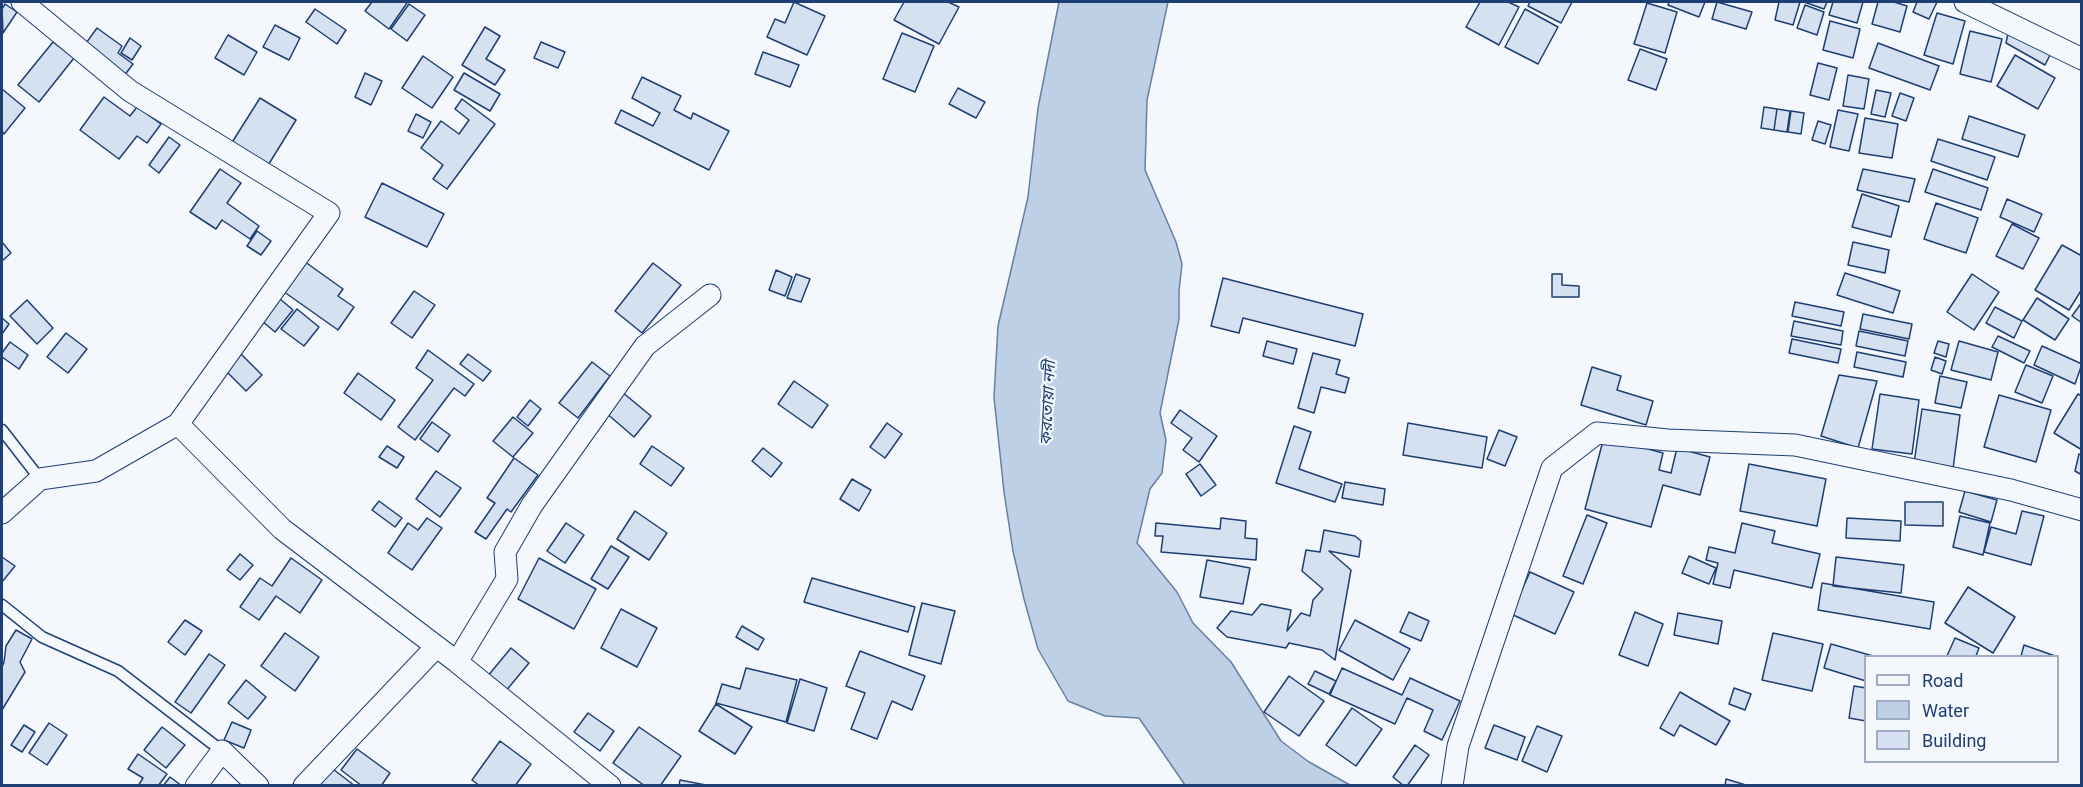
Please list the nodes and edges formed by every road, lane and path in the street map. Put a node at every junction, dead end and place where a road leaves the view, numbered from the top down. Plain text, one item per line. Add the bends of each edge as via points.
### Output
1 (22, 2) edge
2 (1965, 2) edge
3 (2082, 59) edge
4 (710, 295) dead end
5 (178, 424) junction
6 (2, 430) edge
7 (40, 479) junction
8 (2082, 510) edge
9 (2, 513) edge
10 (2, 605) edge
11 (436, 647) junction
12 (457, 662) junction
13 (222, 751) junction
14 (196, 786) edge
15 (258, 786) edge
16 (304, 786) edge
17 (610, 786) edge
18 (1452, 786) edge

1 - 5 street via 130,91 329,213
2 - 3 street
4 - 12 street via 645,346 532,505 506,552 507,579
5 - 7 street via 96,471
5 - 11 street via 282,529
6 - 7 lane
7 - 9 street
8 - 18 street via 2011,490 1795,445 1597,433 1552,468 1458,746
10 - 13 lane via 42,637 118,671
11 - 12 street
11 - 16 street
12 - 17 street
13 - 14 street
13 - 15 street

